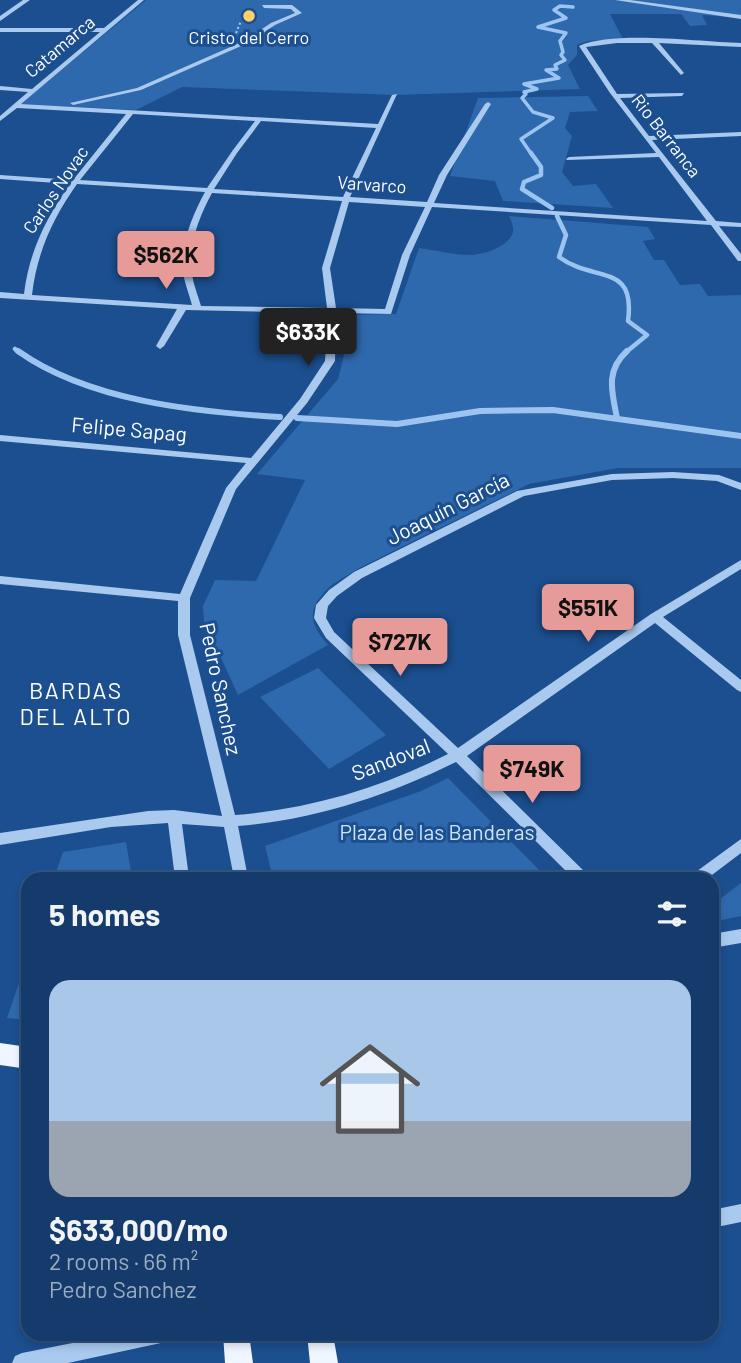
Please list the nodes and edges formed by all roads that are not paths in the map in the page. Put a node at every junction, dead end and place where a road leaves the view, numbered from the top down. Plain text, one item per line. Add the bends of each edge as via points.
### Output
1 (27, 0) edge
2 (141, 0) edge
3 (618, 0) edge
4 (264, 6) dead end
5 (741, 17) edge
6 (0, 19) edge
7 (0, 30) edge
8 (105, 30) junction
9 (655, 42) junction
10 (600, 43) joint
11 (741, 45) edge
12 (681, 74) dead end
13 (0, 88) edge
14 (33, 90) junction
15 (395, 94) dead end
16 (682, 94) dead end
17 (615, 96) junction
18 (488, 104) dead end
19 (15, 106) junction
20 (38, 107) junction
21 (132, 111) junction
22 (0, 118) edge
23 (260, 119) junction
24 (380, 126) junction
25 (741, 134) edge
26 (648, 138) junction
27 (662, 155) junction
28 (569, 159) dead end
29 (0, 177) edge
30 (76, 182) junction
31 (209, 190) junction
32 (346, 199) junction
33 (432, 204) junction
34 (714, 223) junction
35 (741, 225) edge
36 (741, 259) edge
37 (0, 295) edge
38 (28, 296) junction
39 (183, 307) junction
40 (197, 308) junction
41 (332, 312) junction
42 (388, 312) joint
43 (160, 346) dead end
44 (0, 438) edge
45 (254, 461) junction
46 (741, 486) edge
47 (741, 564) edge
48 (0, 580) edge
49 (184, 598) junction
50 (655, 617) junction
51 (741, 687) edge
52 (457, 756) junction
53 (174, 816) junction
54 (230, 822) junction
55 (0, 839) edge
56 (741, 845) edge
57 (181, 872) edge
58 (240, 872) edge
59 (576, 872) edge
60 (706, 872) edge
61 (741, 936) edge
62 (719, 940) edge
63 (0, 1054) edge
64 (21, 1057) edge
65 (741, 1213) edge
66 (719, 1218) edge
67 (127, 1341) edge
68 (237, 1341) edge
69 (321, 1341) edge
70 (22, 1363) edge
71 (239, 1363) edge
72 (324, 1363) edge

1 - 6 street
2 - 8 street, Catamarca
3 - 5 street
4 - 20 street via 292,7 299,13 139,89
7 - 8 street
8 - 14 street, Catamarca
9 - 10 street
9 - 11 street
9 - 12 street
10 - 17 street, Rio Barranca via 582,46 583,51
13 - 14 street
14 - 19 street, Catamarca
15 - 24 street, Pedro Sanchez
16 - 17 street
17 - 26 street, Rio Barranca
18 - 33 street via 443,175
19 - 20 street
19 - 22 street, Catamarca
20 - 21 street
21 - 23 street
21 - 30 street, Carlos Novac
23 - 24 street
23 - 31 street
24 - 32 street, Pedro Sanchez
25 - 26 street
26 - 27 street, Rio Barranca
27 - 28 street
27 - 34 street, Rio Barranca
29 - 30 street, Varvarco
30 - 31 street, Varvarco
30 - 38 street, Carlos Novac via 38,242 28,272
31 - 32 street, Varvarco
31 - 40 street via 189,242 187,268
32 - 33 street, Varvarco
32 - 41 street, Pedro Sanchez via 326,268
33 - 34 street, Varvarco
33 - 42 street via 406,255
34 - 35 street, Varvarco
34 - 36 street, Rio Barranca
37 - 38 street
38 - 39 street
39 - 40 street
39 - 43 street
40 - 41 street
41 - 42 street
41 - 45 street, Pedro Sanchez via 330,361 304,401
44 - 45 street, Felipe Sapag
45 - 49 street, Pedro Sanchez via 231,488
46 - 52 street, Joaquín García via 719,478 636,476 521,493 358,575 333,593 322,606 320,618 331,635
47 - 50 street, Sandoval
48 - 49 street
49 - 54 street, Pedro Sanchez via 184,635
50 - 51 street
50 - 52 street, Sandoval
52 - 54 street, Sandoval via 422,774 321,807 282,817
52 - 59 street
53 - 54 street, Sandoval
53 - 55 street, Sandoval
53 - 57 street
54 - 58 street, Pedro Sanchez
56 - 60 street
61 - 62 street
63 - 64 main road
65 - 66 street
67 - 70 street
68 - 71 main road
69 - 72 main road

